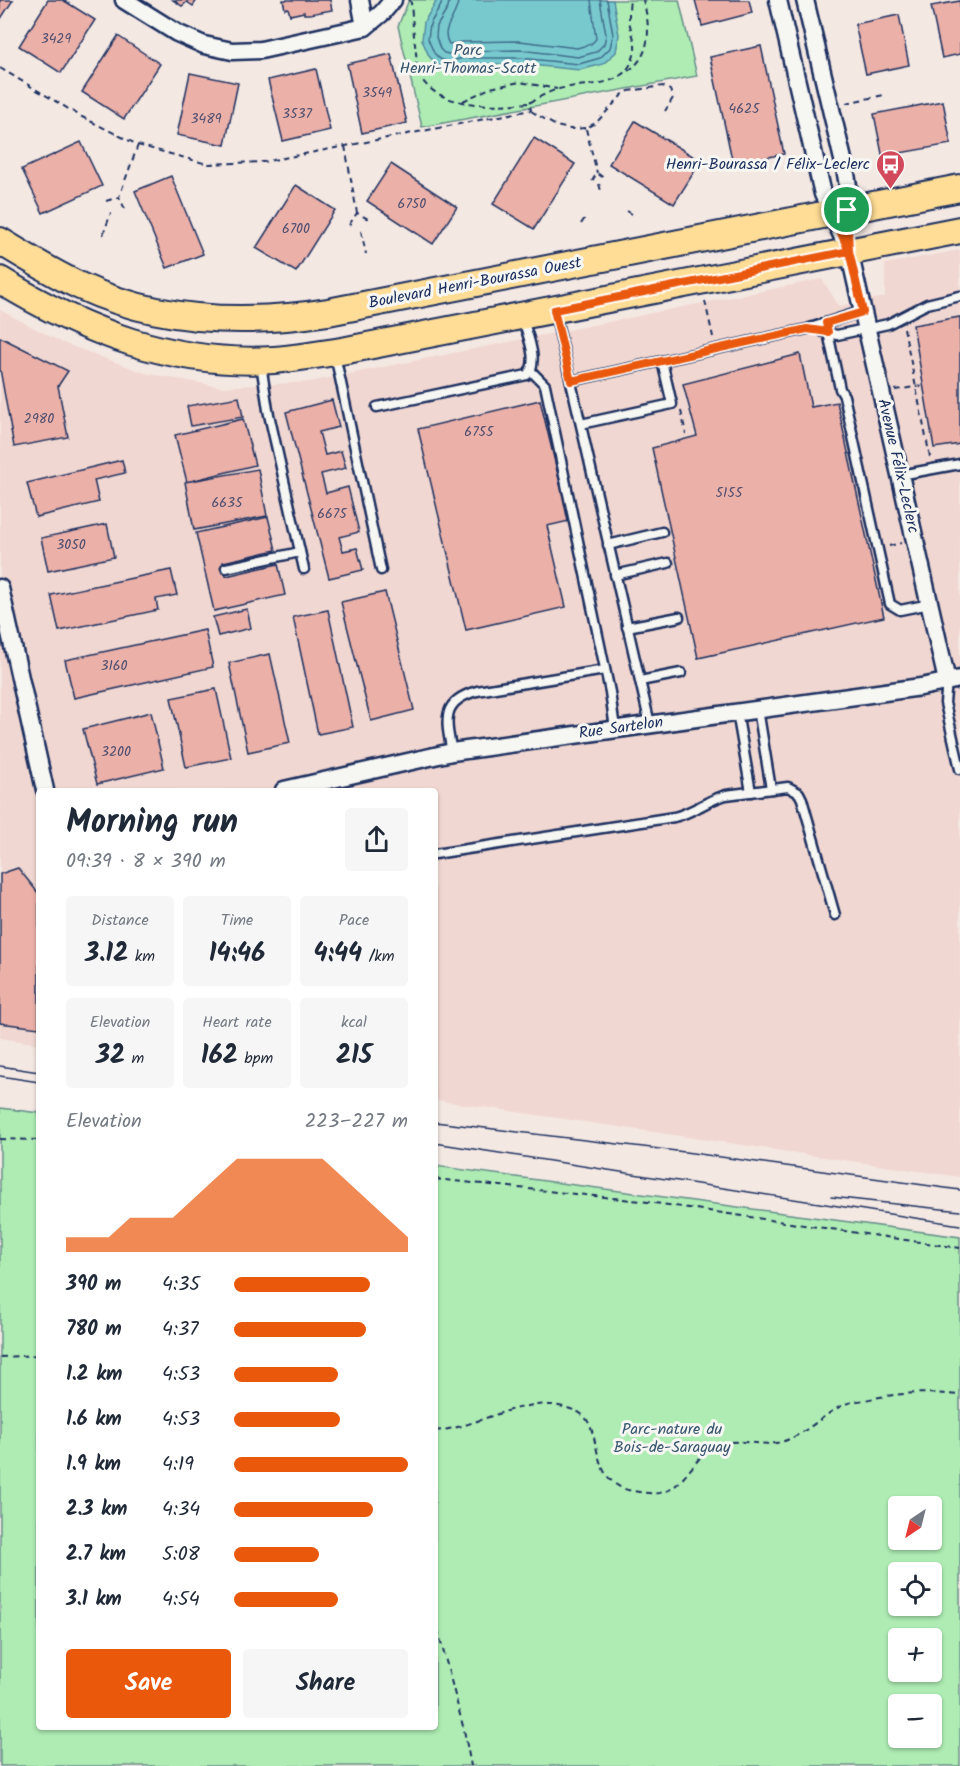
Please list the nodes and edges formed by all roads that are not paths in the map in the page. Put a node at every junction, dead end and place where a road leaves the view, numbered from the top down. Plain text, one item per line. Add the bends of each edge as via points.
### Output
1 (124, 0) edge
2 (360, 0) edge
3 (393, 0) edge
4 (778, 0) edge
5 (805, 0) edge
6 (366, 27) junction
7 (960, 188) edge
8 (839, 211) junction
9 (960, 230) edge
10 (0, 241) edge
11 (849, 251) junction
12 (0, 280) edge
13 (960, 296) edge
14 (554, 310) junction
15 (863, 312) junction
16 (522, 315) junction
17 (827, 328) junction
18 (867, 329) junction
19 (334, 352) junction
20 (261, 360) junction
21 (662, 361) junction
22 (531, 371) junction
23 (571, 381) junction
24 (377, 407) dead end
25 (580, 424) junction
26 (960, 464) edge
27 (900, 474) junction
28 (662, 532) dead end
29 (608, 545) junction
30 (300, 552) junction
31 (668, 563) dead end
32 (226, 568) dead end
33 (304, 569) dead end
34 (381, 570) dead end
35 (615, 575) junction
36 (0, 588) edge
37 (930, 604) junction
38 (679, 617) dead end
39 (627, 627) junction
40 (605, 670) junction
41 (681, 673) dead end
42 (954, 680) edge
43 (640, 681) junction
44 (758, 709) junction
45 (737, 712) junction
46 (650, 724) junction
47 (615, 729) junction
48 (452, 752) junction
49 (960, 768) edge
50 (45, 788) edge
51 (296, 788) edge
52 (771, 789) junction
53 (752, 792) junction
54 (438, 854) edge
55 (835, 915) dead end

1 - 6 street via 177,33 204,45 232,51 261,50
2 - 6 street
3 - 6 street
4 - 8 street, Avenue Félix-Leclerc via 816,171 823,194
5 - 8 street, Avenue Félix-Leclerc via 846,176
7 - 8 main road, Boulevard Henri-Bourassa Ouest
8 - 10 main road, Boulevard Henri-Bourassa Ouest via 340,310 264,320 179,314 118,300 60,277
8 - 11 street, Avenue Félix-Leclerc
9 - 11 main road
11 - 14 main road
11 - 15 street, Avenue Félix-Leclerc
12 - 20 main road via 58,314 122,339 189,356
13 - 18 lane via 927,303 897,321
14 - 16 main road
14 - 23 lane
15 - 17 lane
15 - 18 street, Avenue Félix-Leclerc
16 - 19 main road
16 - 22 lane via 533,362
17 - 18 lane via 837,334
17 - 21 lane
17 - 37 lane via 891,604 900,610
18 - 27 street, Avenue Félix-Leclerc
19 - 20 main road
19 - 34 lane
20 - 30 lane via 268,410
21 - 23 lane
21 - 25 lane via 672,404
22 - 24 lane via 523,377
22 - 40 lane via 545,385
23 - 25 lane
25 - 29 lane
26 - 27 lane
27 - 37 street, Avenue Félix-Leclerc
28 - 29 lane
29 - 35 lane
30 - 32 lane
30 - 33 lane
31 - 35 lane
35 - 39 lane
36 - 50 street
37 - 42 street, Avenue Félix-Leclerc
38 - 39 lane
39 - 43 lane
40 - 47 lane
40 - 48 lane via 459,698 446,718
41 - 43 lane
42 - 44 street, Rue Sartelon
42 - 49 lane via 945,703
43 - 46 lane
44 - 45 street, Rue Sartelon
44 - 52 lane
45 - 46 street, Rue Sartelon
45 - 53 lane
46 - 47 street, Rue Sartelon
47 - 48 street, Rue Sartelon
48 - 51 street, Rue Sartelon via 340,781
52 - 53 lane
52 - 55 lane via 793,789 802,799
53 - 54 lane via 716,797 675,818

